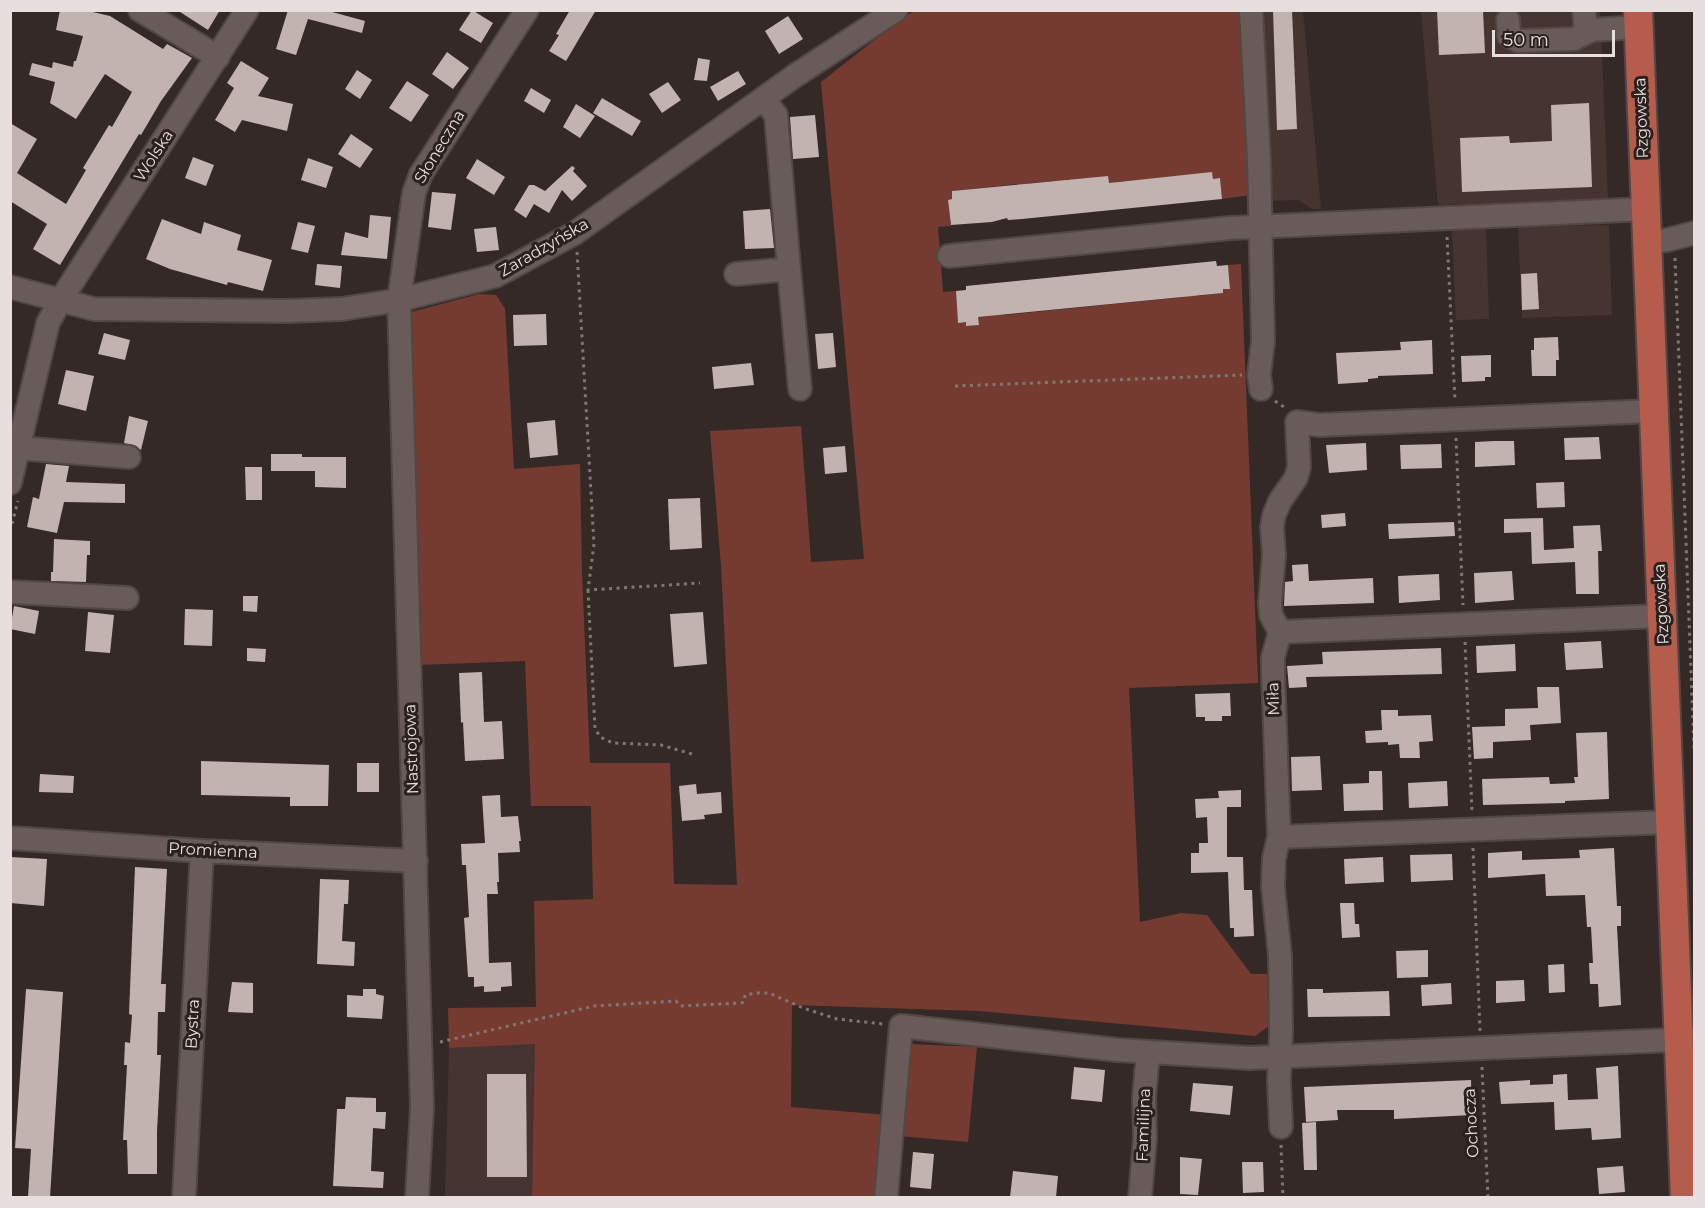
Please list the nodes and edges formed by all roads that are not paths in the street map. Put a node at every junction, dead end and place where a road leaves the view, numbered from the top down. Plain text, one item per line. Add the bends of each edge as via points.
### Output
1 (140, 10) edge
2 (247, 10) edge
3 (527, 10) edge
4 (896, 10) edge
5 (1251, 10) edge
6 (1584, 19) edge
7 (1639, 19) edge
8 (1508, 20) dead end
9 (218, 57) junction
10 (763, 99) junction
11 (1646, 209) junction
12 (1259, 227) junction
13 (1672, 238) edge
14 (949, 256) dead end
15 (789, 269) junction
16 (736, 274) dead end
17 (10, 287) edge
18 (399, 300) junction
19 (60, 301) junction
20 (1260, 382) road end
21 (800, 389) dead end
22 (1654, 411) junction
23 (18, 448) junction
24 (129, 457) dead end
25 (10, 483) edge
26 (10, 592) edge
27 (127, 598) dead end
28 (1662, 616) junction
29 (1280, 632) junction
30 (1670, 822) junction
31 (1279, 837) junction
32 (10, 838) edge
33 (202, 851) junction
34 (416, 861) junction
35 (1687, 1039) edge
36 (1148, 1053) junction
37 (1279, 1056) junction
38 (1281, 1127) road end
39 (184, 1197) edge
40 (417, 1197) edge
41 (886, 1197) edge
42 (1140, 1197) edge
43 (1685, 1197) edge

1 - 9 street
2 - 9 street, Wolska
3 - 18 street, Słoneczna via 421,174 414,193
4 - 10 street, Zaradzyńska
5 - 12 street
6 - 7 street
6 - 8 street via 1574,39 1518,41 1509,36
7 - 11 main road, Rzgowska
9 - 19 street, Wolska
10 - 15 street via 776,115
10 - 18 street, Zaradzyńska via 575,233 495,276
11 - 12 street
11 - 13 main road, Rzgowska
12 - 14 street
12 - 20 street via 1263,341
13 - 22 main road, Rzgowska
15 - 16 street
15 - 21 street
17 - 19 street, Zaradzyńska
18 - 19 street, Zaradzyńska via 342,309 287,311 94,309
18 - 34 street, Nastrojowa
19 - 23 street, Wolska via 45,333
22 - 28 main road, Rzgowska
22 - 29 street via 1319,426 1298,422 1299,467 1280,501 1272,526 1270,603
23 - 24 street
23 - 25 street, Wolska
26 - 27 street
28 - 29 street
28 - 30 main road, Rzgowska
29 - 31 street, Miła via 1273,657
30 - 31 street
30 - 35 main road, Rzgowska
31 - 37 street, Miła via 1273,887 1280,956
32 - 33 street, Promienna
33 - 34 street, Promienna
33 - 39 street, Bystra
34 - 40 street, Nastrojowa via 422,1107
35 - 37 street
35 - 43 main road, Rzgowska
36 - 37 street
36 - 41 street via 901,1026
36 - 42 street, Familijna
37 - 38 street, Miła

